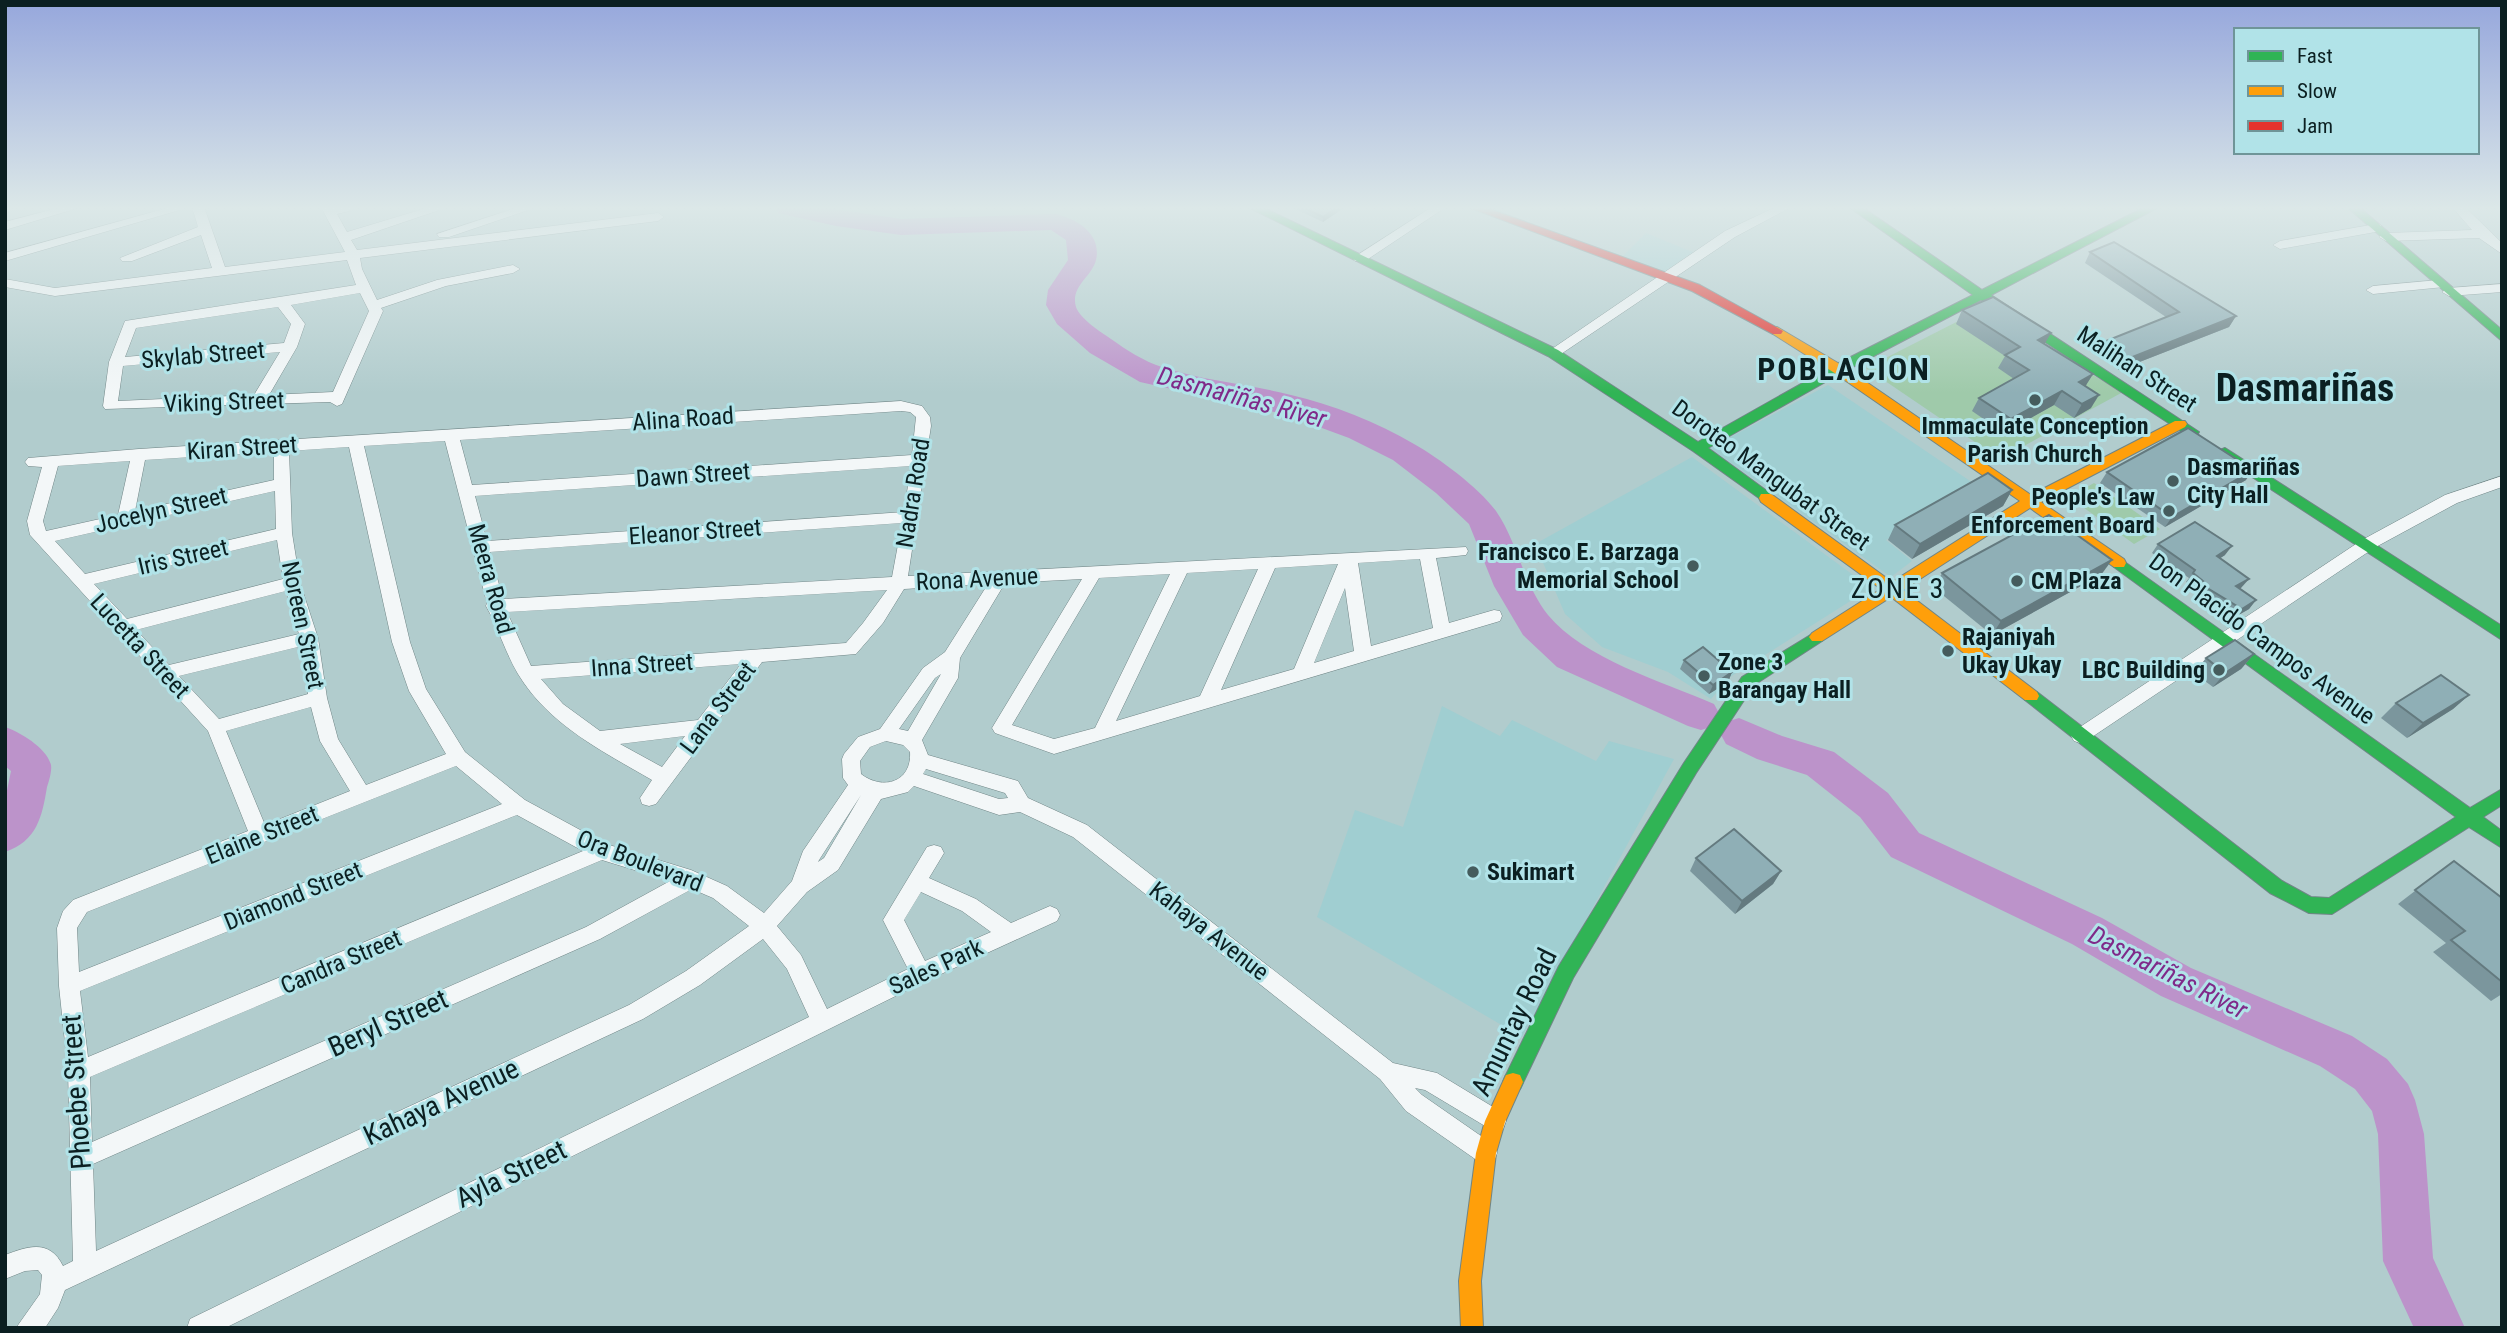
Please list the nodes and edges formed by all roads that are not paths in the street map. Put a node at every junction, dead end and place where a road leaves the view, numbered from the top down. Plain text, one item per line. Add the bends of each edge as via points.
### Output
1 (236, 269) edge
2 (355, 269) edge
3 (511, 269) edge
4 (1383, 269) edge
5 (1646, 269) edge
6 (1676, 269) edge
7 (1945, 269) edge
8 (2029, 269) edge
9 (2423, 269) edge
10 (220, 271) joint
11 (1665, 276) junction
12 (5, 283) edge
13 (364, 288) junction
14 (2444, 288) junction
15 (2502, 288) edge
16 (2373, 290) dead end
17 (1981, 294) junction
18 (282, 302) junction
19 (373, 306) junction
20 (2498, 330) edge
21 (290, 348) junction
22 (1553, 353) junction
23 (116, 362) junction
24 (1838, 369) junction
25 (258, 401) junction
26 (914, 407) joint
27 (2180, 424) junction
28 (451, 434) junction
29 (355, 440) junction
30 (281, 445) junction
31 (1698, 448) junction
32 (139, 454) junction
33 (52, 460) junction
34 (920, 460) junction
35 (33, 462) dead end
36 (281, 484) junction
37 (2499, 484) edge
38 (466, 491) junction
39 (2031, 501) junction
40 (126, 517) junction
41 (910, 517) junction
42 (284, 533) junction
43 (42, 538) junction
44 (2368, 544) junction
45 (481, 547) junction
46 (1460, 551) dead end
47 (1427, 553) junction
48 (1349, 558) junction
49 (1269, 562) junction
50 (1181, 567) junction
51 (1094, 572) junction
52 (1000, 578) junction
53 (81, 581) junction
54 (292, 583) junction
55 (899, 583) junction
56 (1891, 589) junction
57 (494, 606) junction
58 (1494, 615) dead end
59 (122, 626) junction
60 (1442, 630) junction
61 (2502, 634) edge
62 (309, 639) junction
63 (2225, 640) junction
64 (1363, 653) junction
65 (757, 656) junction
66 (951, 657) junction
67 (1302, 671) junction
68 (163, 673) junction
69 (527, 673) junction
70 (318, 698) junction
71 (1208, 699) junction
72 (215, 727) junction
73 (704, 727) junction
74 (1101, 733) junction
75 (886, 734) junction
76 (2080, 736) junction
77 (597, 739) junction
78 (912, 741) junction
79 (458, 757) junction
80 (921, 760) junction
81 (665, 778) junction
82 (912, 778) junction
83 (866, 788) junction
84 (362, 795) junction
85 (2502, 796) edge
86 (649, 799) dead end
87 (1021, 804) junction
88 (518, 806) junction
89 (2469, 817) junction
90 (260, 836) junction
91 (2502, 841) edge
92 (601, 850) junction
93 (934, 853) dead end
94 (691, 879) junction
95 (916, 881) junction
96 (1050, 915) dead end
97 (70, 917) joint
98 (765, 926) junction
99 (1009, 933) junction
100 (921, 973) junction
101 (69, 986) junction
102 (822, 1021) junction
103 (79, 1071) junction
104 (1388, 1072) junction
105 (1496, 1121) junction
106 (1486, 1153) junction
107 (81, 1157) junction
108 (5, 1267) edge
109 (85, 1267) junction
110 (57, 1281) junction
111 (28, 1328) edge
112 (199, 1328) edge
113 (1472, 1328) edge

1 - 10 street
2 - 13 street
3 - 19 street via 423,286
4 - 22 street, Doroteo Mangubat Street
5 - 11 street, Don Placido Campos Avenue
6 - 11 street
7 - 17 street, Malihan Street
8 - 17 street
9 - 14 street
10 - 12 street via 55,292
11 - 22 street
11 - 24 street, Don Placido Campos Avenue via 1757,321
13 - 18 street
13 - 19 street
14 - 15 street
14 - 16 street
14 - 20 street
17 - 24 street
17 - 27 street, Malihan Street
18 - 21 street via 298,324
18 - 23 street via 130,324
19 - 25 street, Viking Street via 376,311 337,399
21 - 23 street, Skylab Street
21 - 25 street
22 - 31 street, Doroteo Mangubat Street
23 - 25 street, Viking Street via 110,406
24 - 31 street
24 - 39 street, Don Placido Campos Avenue
26 - 28 street, Alina Road
26 - 34 street, Nadra Road via 925,421
27 - 39 street, Amuntay Road
27 - 44 street, Malihan Street
28 - 29 street, Kiran Street
28 - 38 street, Meera Road
29 - 30 street, Kiran Street
29 - 79 street, Ora Boulevard via 401,642 418,691
30 - 32 street, Kiran Street
30 - 36 street, Noreen Street
31 - 56 street, Doroteo Mangubat Street
32 - 33 street, Kiran Street
32 - 40 street
33 - 35 street, Kiran Street
33 - 43 street via 36,521
34 - 38 street, Dawn Street
34 - 41 street, Nadra Road
36 - 40 street, Jocelyn Street
36 - 42 street, Noreen Street
37 - 44 street via 2451,499
38 - 45 street, Meera Road
39 - 56 street, Amuntay Road
39 - 63 street, Don Placido Campos Avenue
40 - 43 street, Jocelyn Street
41 - 45 street, Eleanor Street
41 - 55 street, Nadra Road
42 - 53 street, Iris Street
42 - 54 street, Noreen Street
43 - 53 street, Lucetta Street
44 - 61 street, Malihan Street
44 - 63 street
45 - 57 street, Meera Road
46 - 47 street, Rona Avenue
47 - 48 street, Rona Avenue
47 - 60 street
48 - 49 street, Rona Avenue
48 - 64 street
48 - 67 street
49 - 50 street, Rona Avenue
49 - 71 street
50 - 51 street, Rona Avenue
50 - 74 street
51 - 52 street, Rona Avenue
51 - 74 street via 1002,727 1054,747
52 - 55 street, Rona Avenue
52 - 66 street
53 - 59 street, Lucetta Street
54 - 59 street
54 - 62 street, Noreen Street
55 - 57 street, Rona Avenue
55 - 65 street, Lana Street via 850,649
56 - 76 street, Doroteo Mangubat Street
56 - 105 street, Amuntay Road via 1748,681 1560,983
57 - 69 street, Meera Road
58 - 60 street
59 - 68 street, Lucetta Street
60 - 64 street
62 - 68 street
62 - 70 street, Noreen Street
63 - 76 street
63 - 89 street, Don Placido Campos Avenue
64 - 67 street
65 - 69 street, Inna Street
65 - 73 street, Lana Street
66 - 75 street via 929,673
66 - 78 street via 949,678
67 - 71 street
68 - 72 street, Lucetta Street
69 - 77 street, Meera Road via 558,709
70 - 72 street
70 - 84 street, Noreen Street via 329,741
71 - 74 street
72 - 90 street, Lucetta Street
73 - 77 street
73 - 81 street, Lana Street
75 - 78 street
75 - 83 street via 864,742 850,760 849,769
76 - 89 street, Doroteo Mangubat Street via 2276,887 2316,907 2332,906
77 - 81 street, Meera Road
78 - 80 street
79 - 84 street, Elaine Street
79 - 88 street, Ora Boulevard
80 - 82 street
80 - 87 street, Kahaya Avenue via 1011,788
81 - 86 street, Lana Street
82 - 83 street via 895,789
82 - 87 street, Kahaya Avenue via 999,807
83 - 98 street, Kahaya Avenue via 831,864 800,886
84 - 90 street, Elaine Street
85 - 89 street, Doroteo Mangubat Street
87 - 104 street, Kahaya Avenue via 1080,831
88 - 92 street, Ora Boulevard
88 - 101 street, Diamond Street
89 - 91 street, Don Placido Campos Avenue
90 - 97 street, Elaine Street via 80,906
92 - 94 street, Ora Boulevard
92 - 103 street, Candra Street
93 - 95 street
94 - 98 street, Ora Boulevard via 720,892
94 - 107 street, Beryl Street via 593,933
95 - 99 street via 969,905
95 - 100 street via 893,920
96 - 99 street, Sales Park
97 - 101 street, Phoebe Street
98 - 102 street, Ora Boulevard via 794,962
98 - 109 street, Kahaya Avenue via 636,1012
99 - 100 street, Sales Park
100 - 102 street, Sales Park
101 - 103 street, Phoebe Street
102 - 112 street, Ayla Street
103 - 107 street, Phoebe Street
104 - 105 street, Kahaya Avenue via 1429,1080
104 - 106 street, Kahaya Avenue via 1414,1102
105 - 106 street, Amuntay Road
106 - 113 street, Amuntay Road via 1470,1281
107 - 109 street, Phoebe Street
108 - 110 street via 38,1259 55,1270
109 - 110 street, Kahaya Avenue
110 - 111 street via 47,1308

